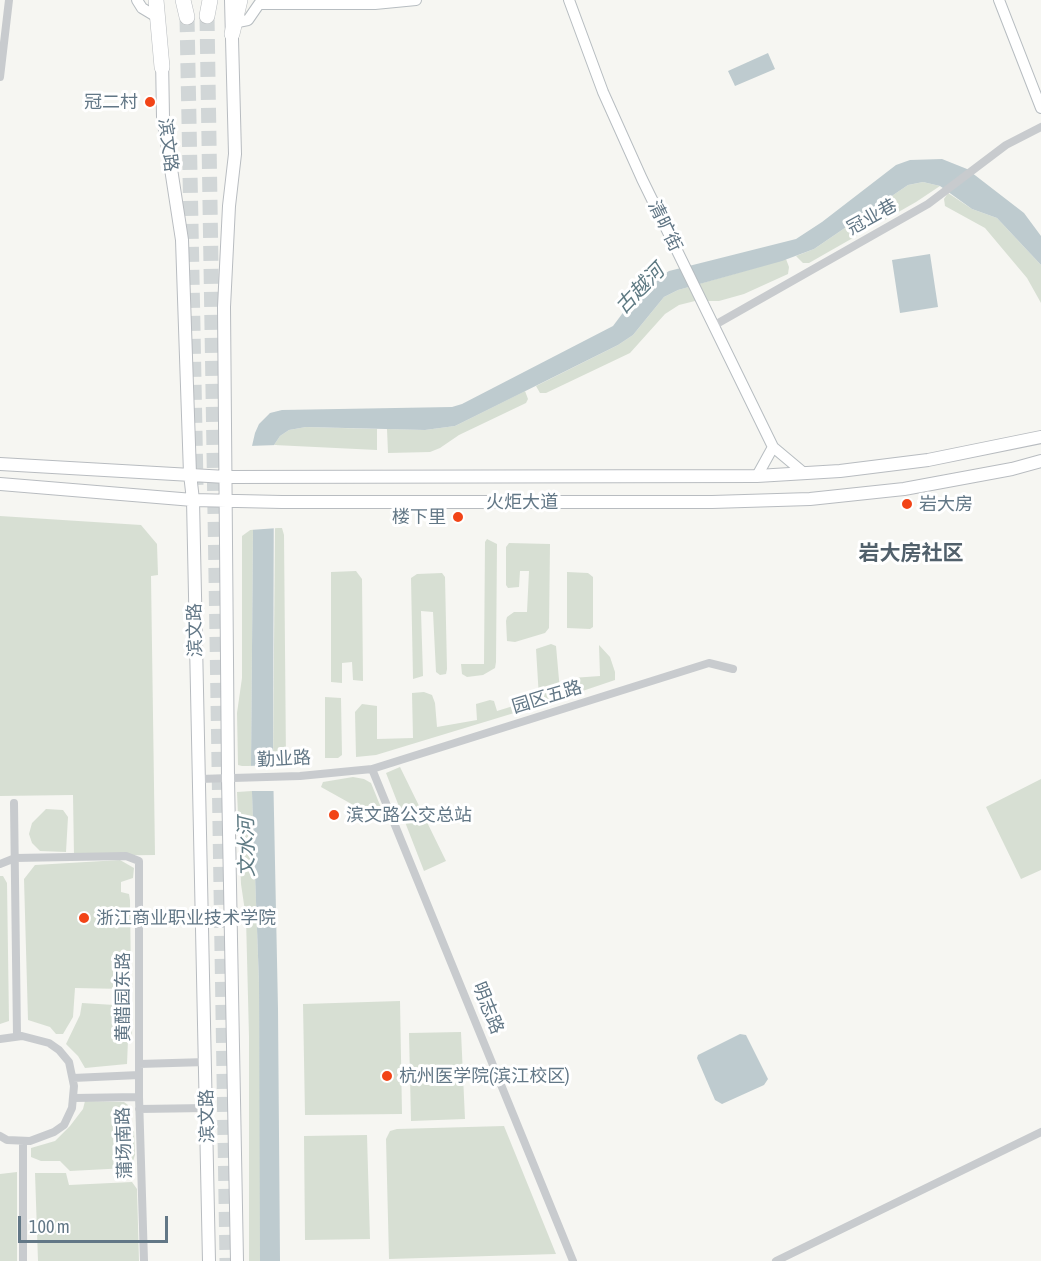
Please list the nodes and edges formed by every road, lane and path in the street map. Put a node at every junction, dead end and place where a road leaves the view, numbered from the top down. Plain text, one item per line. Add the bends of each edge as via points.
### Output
1 (9, 0) edge
2 (137, 0) edge
3 (156, 0) edge
4 (161, 0) edge
5 (185, 0) edge
6 (208, 0) edge
7 (231, 0) edge
8 (240, 0) edge
9 (416, 0) edge
10 (569, 0) edge
11 (999, 0) edge
12 (255, 1) edge
13 (207, 16) tunnel mouth
14 (157, 17) junction
15 (187, 17) tunnel mouth
16 (235, 28) junction
17 (162, 67) junction
18 (0, 77) edge
19 (1041, 108) edge
20 (1041, 127) edge
21 (713, 326) junction
22 (1041, 437) edge
23 (773, 447) junction
24 (1041, 461) edge
25 (0, 464) edge
26 (190, 474) junction
27 (804, 474) junction
28 (757, 476) junction
29 (226, 477) junction
30 (668, 477) junction
31 (0, 484) edge
32 (193, 500) junction
33 (225, 500) junction
34 (666, 502) junction
35 (733, 669) dead end
36 (372, 769) junction
37 (228, 778) junction
38 (199, 779) junction
39 (14, 803) dead end
40 (15, 858) junction
41 (0, 864) edge
42 (17, 1036) junction
43 (0, 1038) edge
44 (206, 1062) junction
45 (139, 1064) junction
46 (139, 1075) junction
47 (74, 1078) junction
48 (139, 1096) junction
49 (74, 1098) junction
50 (140, 1108) junction
51 (207, 1108) junction
52 (1041, 1132) edge
53 (0, 1136) edge
54 (23, 1141) junction
55 (23, 1261) edge
56 (144, 1261) edge
57 (209, 1261) edge
58 (237, 1261) edge
59 (573, 1261) edge
60 (776, 1261) edge

1 - 18 street
2 - 14 street
3 - 14 highway
4 - 17 main road, 滨文路
5 - 15 highway
6 - 13 highway
7 - 16 main road, 滨文路
8 - 16 highway
9 - 12 street via 375,4
10 - 21 street, 清旷街 via 603,92
11 - 19 street
12 - 16 main road
14 - 17 highway
16 - 29 main road, 滨文路 via 235,154 224,307
17 - 26 main road, 滨文路 via 165,135 182,240
20 - 21 street, 冠业巷 via 1006,145 928,204
21 - 23 street, 清旷街
22 - 27 main road, 火炬大道 via 928,460
23 - 27 street, 清旷街
23 - 28 street
24 - 34 main road, 火炬大道 via 933,484 857,494
25 - 26 main road, 火炬大道
26 - 29 main road, 火炬大道
26 - 32 main road, 滨文路
27 - 28 main road, 火炬大道
28 - 30 main road, 火炬大道
29 - 30 main road, 火炬大道
29 - 33 main road, 滨文路
30 - 34 main road via 662,487
31 - 32 main road, 火炬大道
32 - 33 main road, 火炬大道
32 - 38 main road, 滨文路
33 - 34 main road, 火炬大道
33 - 37 main road, 滨文路
35 - 36 street, 园区五路 via 709,663
36 - 37 street, 勤业路
36 - 59 street, 明志路
37 - 38 street, 勤业路
37 - 58 main road, 滨文路
38 - 44 main road, 滨文路
39 - 40 street
40 - 41 street
40 - 42 street
40 - 45 street, 黄醋园东路 via 126,856 139,861
42 - 43 street
42 - 47 street via 49,1043 59,1050 69,1062
44 - 45 street
44 - 51 main road, 滨文路
45 - 46 street, 黄醋园东路
46 - 47 street
46 - 48 street, 黄醋园东路
47 - 49 street
48 - 49 street
48 - 50 street, 蒲场南路
49 - 54 street via 64,1125 41,1138
50 - 51 street
50 - 56 street, 蒲场南路
51 - 57 main road, 滨文路
52 - 60 street
53 - 54 street
54 - 55 street

